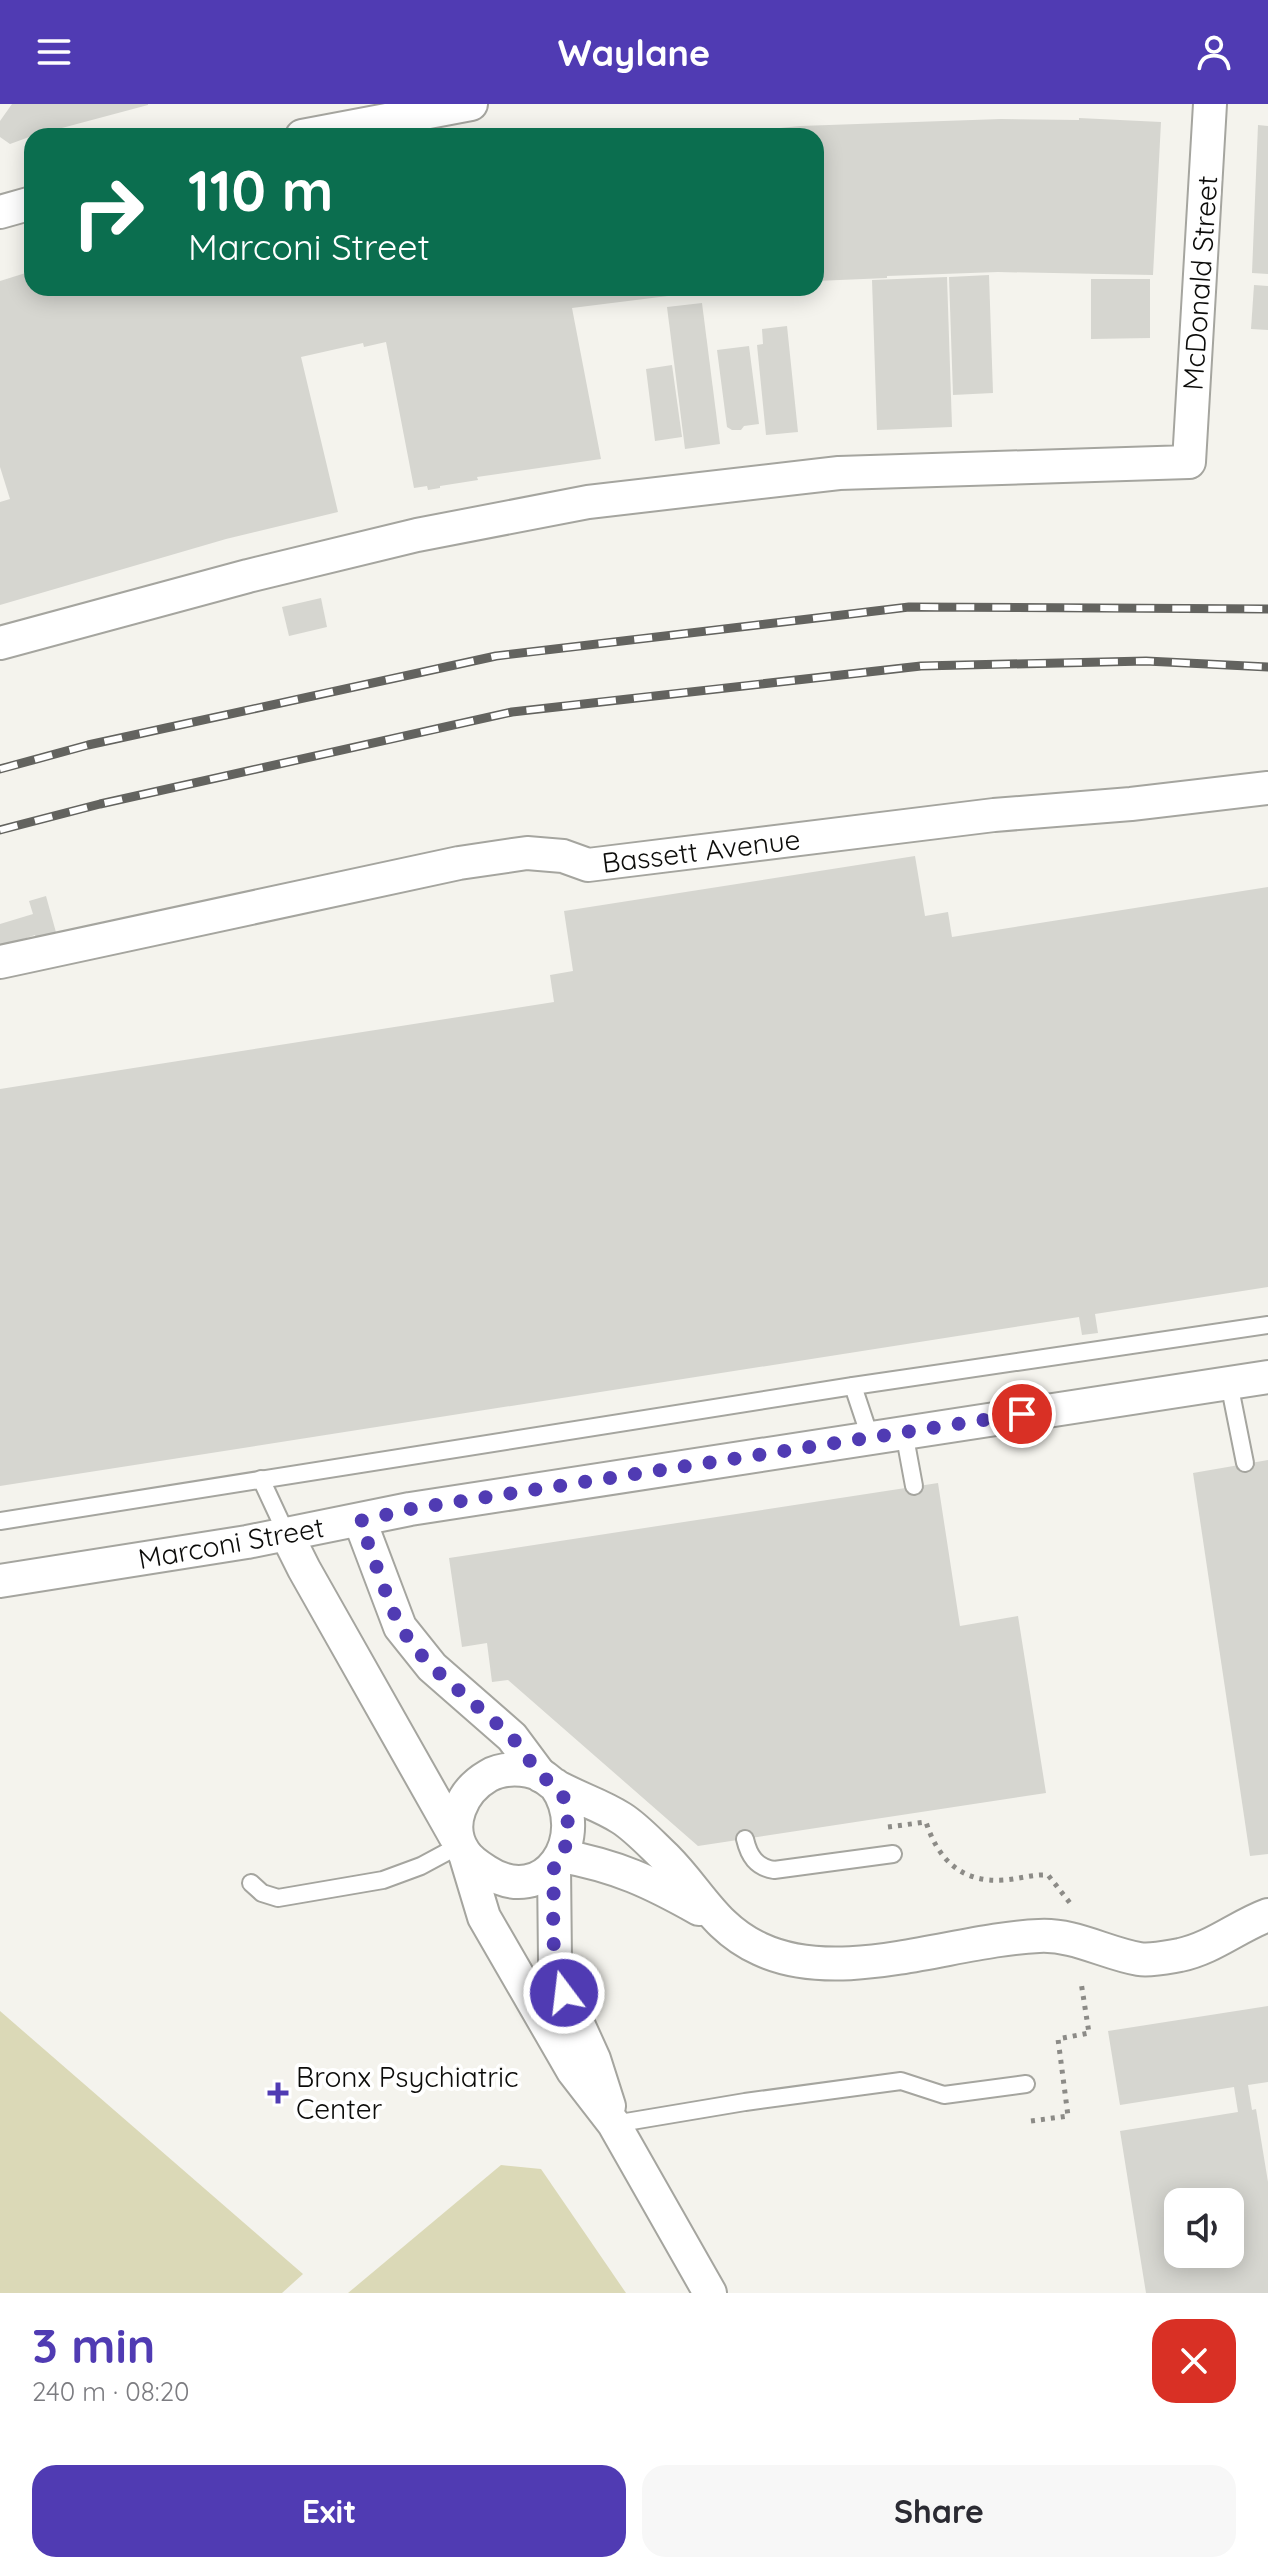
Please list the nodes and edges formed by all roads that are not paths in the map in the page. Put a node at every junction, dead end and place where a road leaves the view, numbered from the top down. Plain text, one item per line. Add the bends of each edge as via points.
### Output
1 (471, 104) edge
2 (1210, 104) edge
3 (344, 128) edge
4 (24, 205) edge
5 (0, 212) edge
6 (0, 643) edge
7 (1268, 788) edge
8 (0, 962) edge
9 (1268, 1325) edge
10 (1268, 1377) edge
11 (1229, 1383) junction
12 (853, 1386) junction
13 (904, 1432) junction
14 (870, 1437) junction
15 (1245, 1463) dead end
16 (261, 1479) junction
17 (914, 1486) dead end
18 (0, 1521) edge
19 (360, 1521) junction
20 (287, 1535) junction
21 (0, 1581) edge
22 (548, 1780) junction
23 (745, 1839) dead end
24 (460, 1845) junction
25 (893, 1854) dead end
26 (558, 1861) junction
27 (251, 1883) dead end
28 (1268, 1915) edge
29 (714, 1917) junction
30 (1026, 2084) dead end
31 (614, 2124) junction
32 (710, 2293) edge

1 - 3 street
2 - 6 street, McDonald Street via 1189,462 839,473 588,502 233,579
4 - 5 street
7 - 8 street, Bassett Avenue via 994,815 588,865 563,856 527,853
9 - 12 lane
10 - 11 street, Marconi Street
11 - 13 street, Marconi Street
11 - 15 lane
12 - 14 lane
12 - 16 lane
13 - 14 street, Marconi Street
13 - 17 lane
14 - 19 street, Marconi Street
16 - 18 lane
16 - 20 lane
19 - 20 street, Marconi Street
19 - 22 street via 400,1627 432,1667 512,1737
20 - 21 street, Marconi Street
20 - 24 street
22 - 24 street via 513,1770 488,1776 465,1796 459,1809
22 - 26 street via 568,1811 567,1841
22 - 29 street via 622,1818 667,1860
23 - 25 lane via 751,1857 774,1870
24 - 26 street via 490,1874 514,1882 542,1876
24 - 27 lane via 383,1880 278,1898
24 - 31 street via 484,1917 573,2071
26 - 29 street via 622,1870
26 - 31 street via 555,1962
28 - 29 street via 1193,1951 1142,1960 1061,1937 1037,1936 910,1957 816,1963 761,1950
30 - 31 lane via 944,2095 901,2081
31 - 32 street

